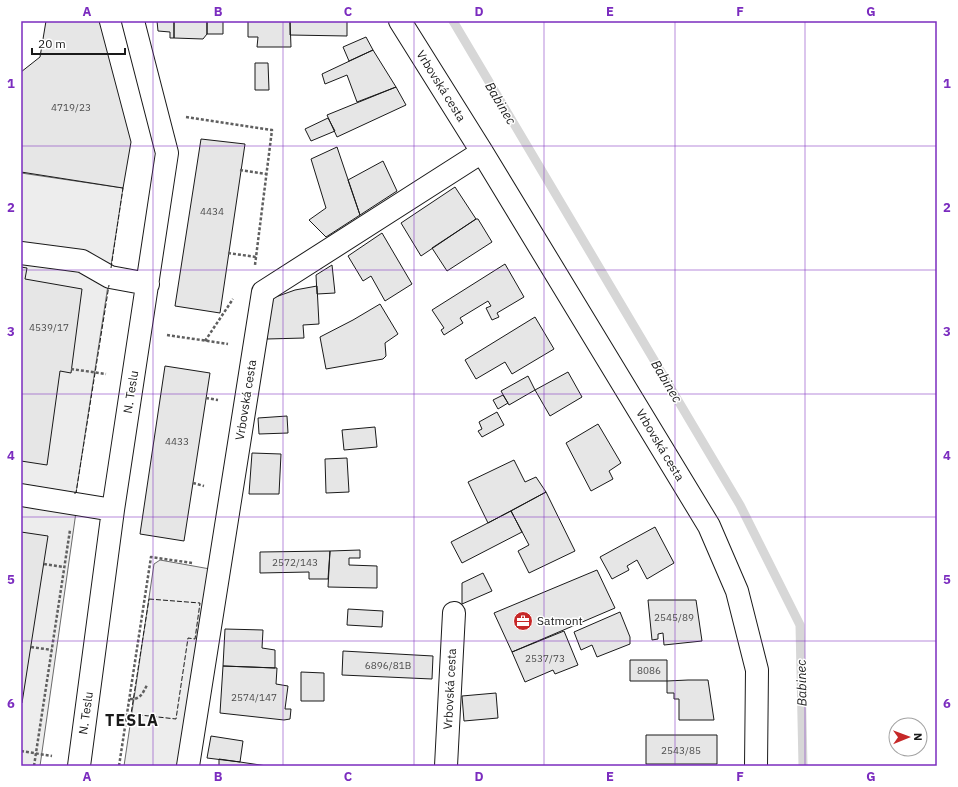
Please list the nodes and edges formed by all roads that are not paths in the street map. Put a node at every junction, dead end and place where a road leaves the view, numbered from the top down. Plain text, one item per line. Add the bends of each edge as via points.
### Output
1 (133, 21) edge
2 (400, 21) edge
3 (482, 152) junction
4 (21, 253) edge
5 (148, 284) junction
6 (21, 495) edge
7 (113, 510) junction
8 (454, 613) dead end
9 (79, 763) edge
10 (188, 766) edge
11 (446, 766) edge
12 (756, 766) edge

1 - 5 street, N. Teslu via 167,153
2 - 3 street, Vrbovská cesta
3 - 10 street, Vrbovská cesta via 263,292
3 - 12 street, Vrbovská cesta via 709,526 737,591 757,670
4 - 5 street via 82,261 110,277
5 - 7 street, N. Teslu
6 - 7 street
7 - 9 street, N. Teslu
8 - 11 street, Vrbovská cesta

